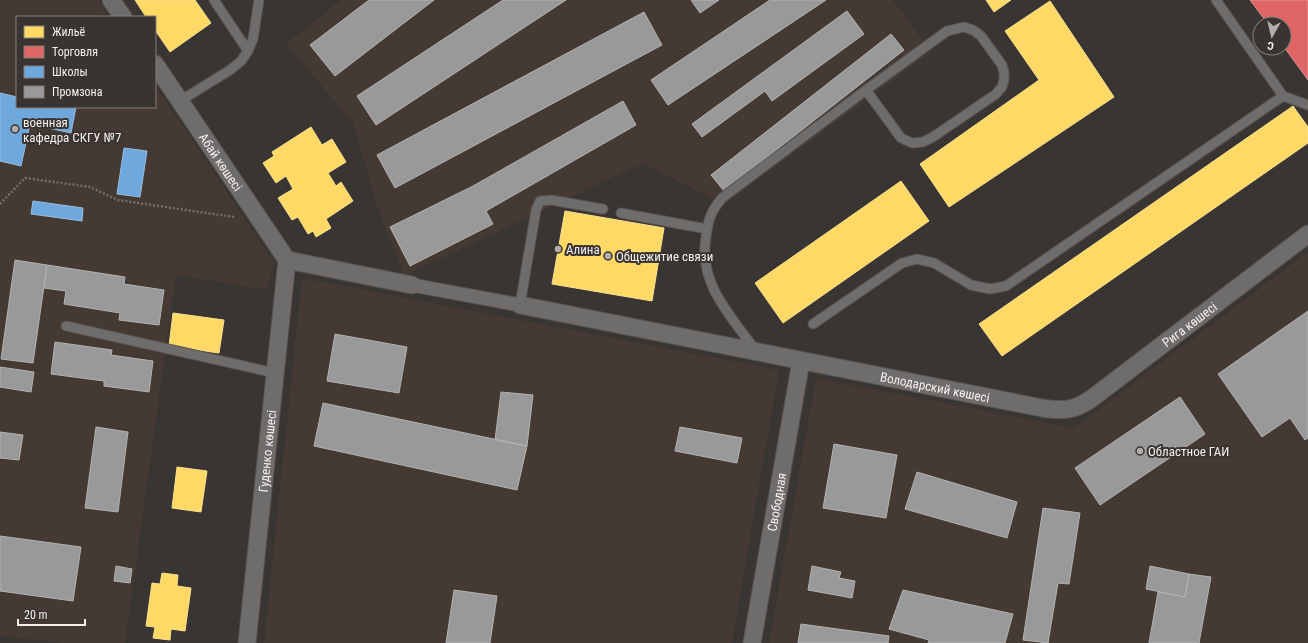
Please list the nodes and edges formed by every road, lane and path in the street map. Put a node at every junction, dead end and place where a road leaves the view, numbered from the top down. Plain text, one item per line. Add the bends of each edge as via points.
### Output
1 (112, 0) edge
2 (214, 0) edge
3 (259, 0) edge
4 (1216, 0) edge
5 (122, 16) edge
6 (248, 51) junction
7 (156, 65) edge
8 (866, 90) junction
9 (1283, 96) junction
10 (180, 101) junction
11 (1308, 105) edge
12 (0, 204) edge
13 (603, 209) dead end
14 (621, 213) dead end
15 (260, 221) junction
16 (707, 229) junction
17 (1308, 234) edge
18 (287, 260) junction
19 (412, 285) joint
20 (520, 305) junction
21 (813, 324) dead end
22 (66, 326) dead end
23 (757, 352) junction
24 (801, 361) junction
25 (275, 373) junction
26 (1069, 410) joint
27 (247, 643) edge
28 (752, 643) edge

1 - 5 street
2 - 6 lane
3 - 6 lane via 253,39
4 - 9 lane
6 - 10 lane via 230,70
7 - 10 street, Абай көшесі
8 - 8 lane via 947,31 964,27 981,36 1002,64 1004,72 1002,87 996,94 923,142 912,143 901,138
8 - 16 lane via 722,198 709,218
9 - 11 lane
9 - 21 lane via 1006,286 990,289 971,285 934,263 917,259 902,263
10 - 15 street, Абай көшесі
12 - 15 path via 24,178 90,187 118,200
13 - 20 lane via 551,200 540,202 536,210
14 - 16 lane
15 - 18 street, Абай көшесі
16 - 23 lane via 705,258 711,284
17 - 26 street, Рига көшесі via 1091,399
18 - 19 street
18 - 25 street, Гуденко көшесі
19 - 20 street
20 - 23 street, Володарский көшесі
22 - 25 lane
23 - 24 street, Володарский көшесі
24 - 26 street, Володарский көшесі via 1042,408
24 - 28 street, Свободная
25 - 27 street, Гуденко көшесі

